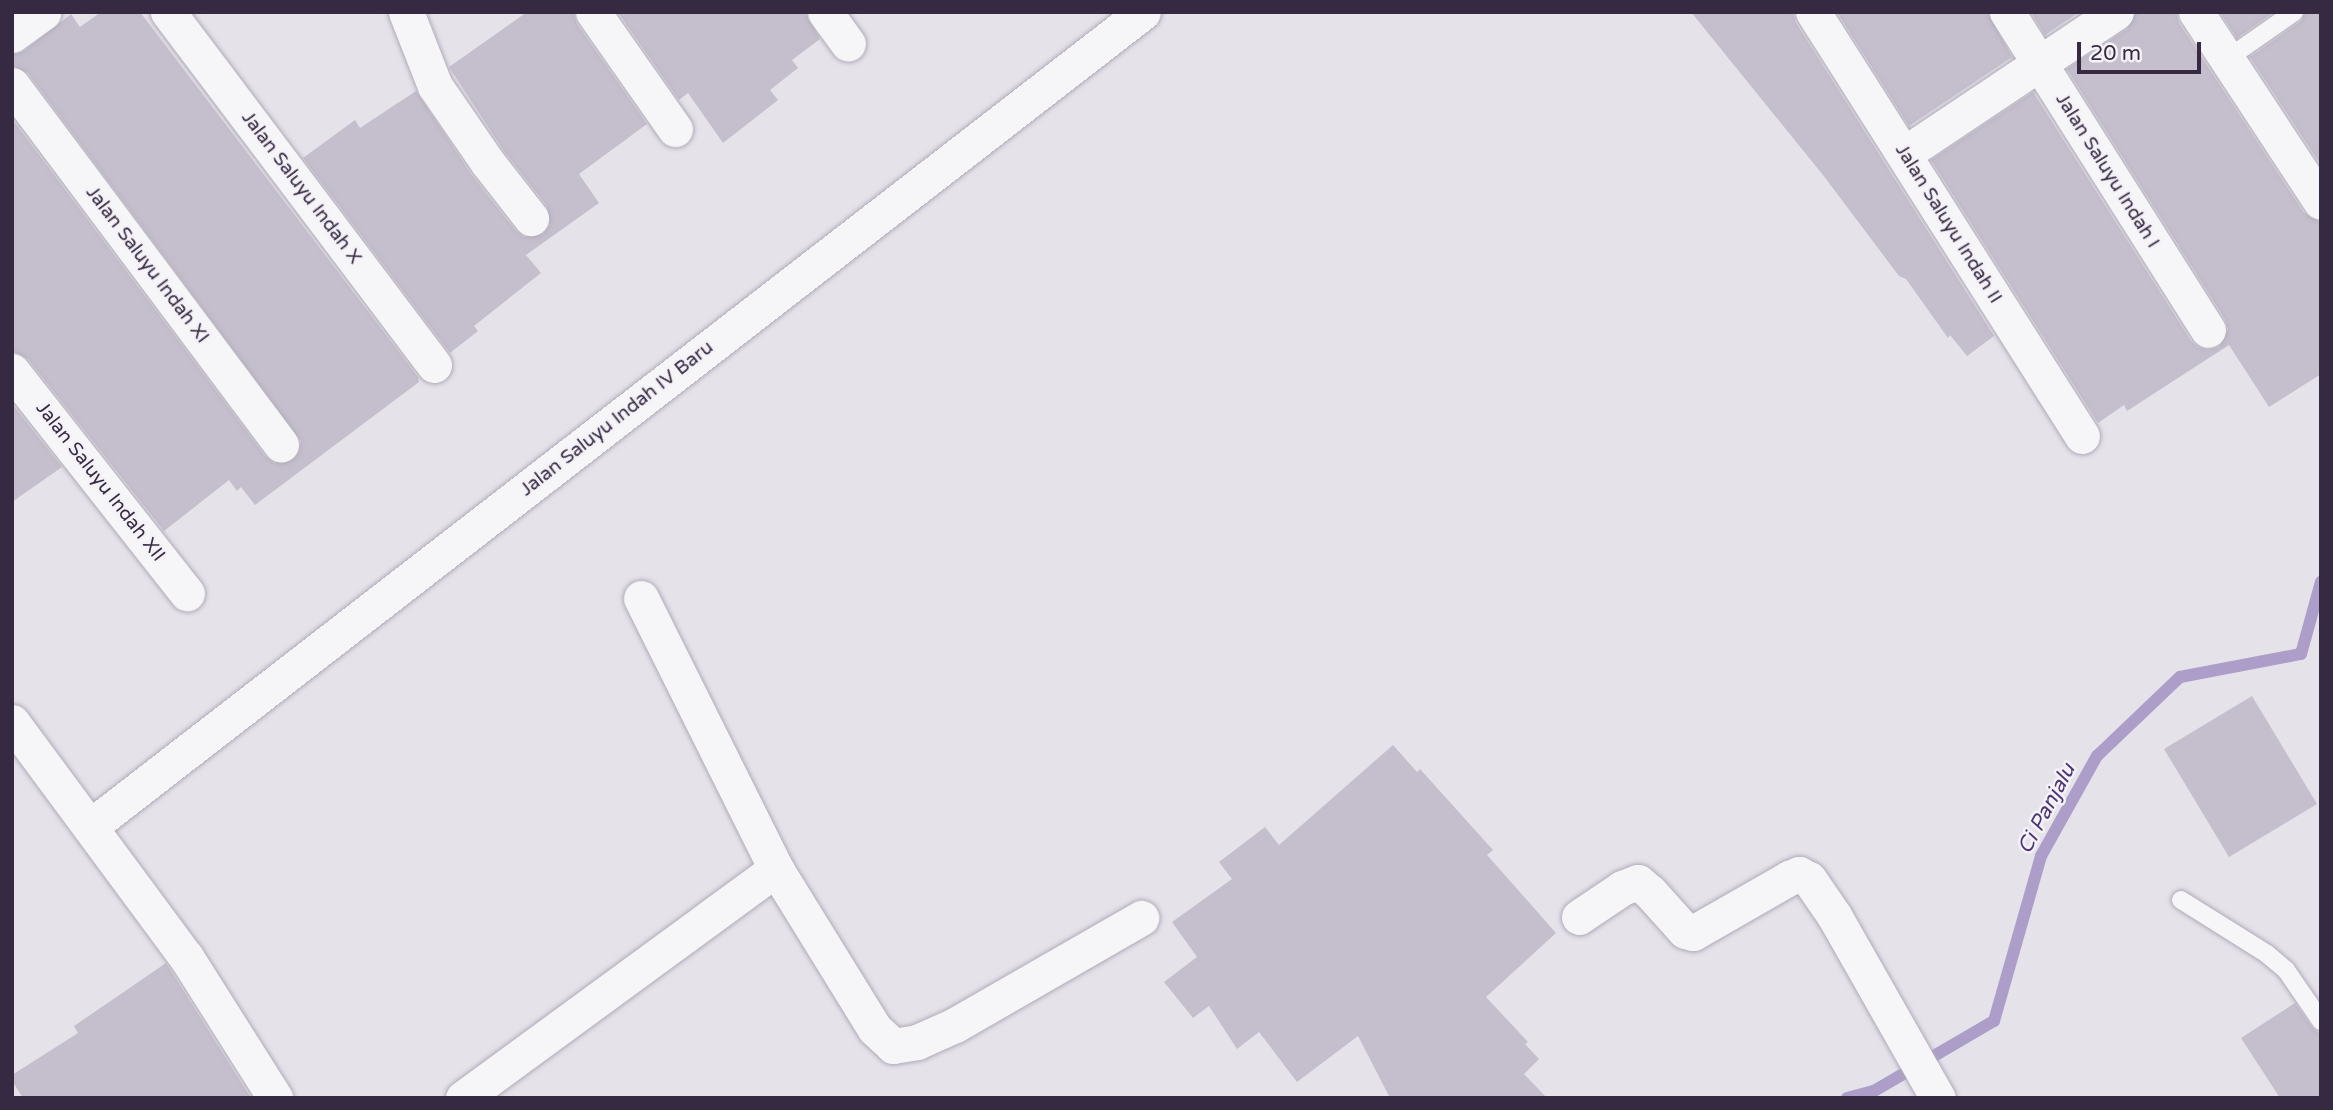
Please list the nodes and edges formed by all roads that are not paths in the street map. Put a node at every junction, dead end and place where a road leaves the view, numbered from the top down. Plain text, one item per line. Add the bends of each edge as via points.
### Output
1 (44, 12) edge
2 (168, 12) edge
3 (406, 12) edge
4 (593, 12) edge
5 (825, 12) edge
6 (1143, 12) edge
7 (1813, 12) edge
8 (2007, 12) edge
9 (2116, 12) edge
10 (2196, 12) edge
11 (2294, 12) edge
12 (12, 35) edge
13 (848, 44) dead end
14 (2227, 59) junction
15 (2039, 64) junction
16 (12, 85) edge
17 (675, 129) dead end
18 (1904, 154) junction
19 (2321, 202) edge
20 (531, 218) dead end
21 (2208, 330) dead end
22 (434, 365) dead end
23 (12, 371) edge
24 (2082, 436) dead end
25 (281, 444) dead end
26 (187, 593) dead end
27 (641, 598) dead end
28 (12, 722) edge
29 (91, 826) junction
30 (776, 869) junction
31 (2180, 900) dead end
32 (1578, 917) dead end
33 (1141, 918) dead end
34 (2321, 1021) edge
35 (1927, 1079) edge
36 (275, 1098) edge
37 (463, 1098) edge

1 - 12 street
2 - 22 street, Jalan Saluyu Indah X
3 - 20 street via 435,86
4 - 17 street
5 - 13 street
6 - 29 street, Jalan Saluyu Indah IV Baru
7 - 18 street, Jalan Saluyu Indah II
8 - 15 street, Jalan Saluyu Indah I
9 - 15 street
10 - 14 street
11 - 14 lane
14 - 19 street
15 - 18 street
15 - 21 street, Jalan Saluyu Indah I
16 - 25 street, Jalan Saluyu Indah XI
18 - 24 street, Jalan Saluyu Indah II
23 - 26 street, Jalan Saluyu Indah XII
27 - 30 street
28 - 29 street
29 - 36 street via 186,957
30 - 33 street via 874,1029 905,1044 955,1025
30 - 37 street
31 - 34 lane via 2286,970
32 - 35 street via 1638,882 1685,931 1693,933 1799,874 1809,879 1835,917

